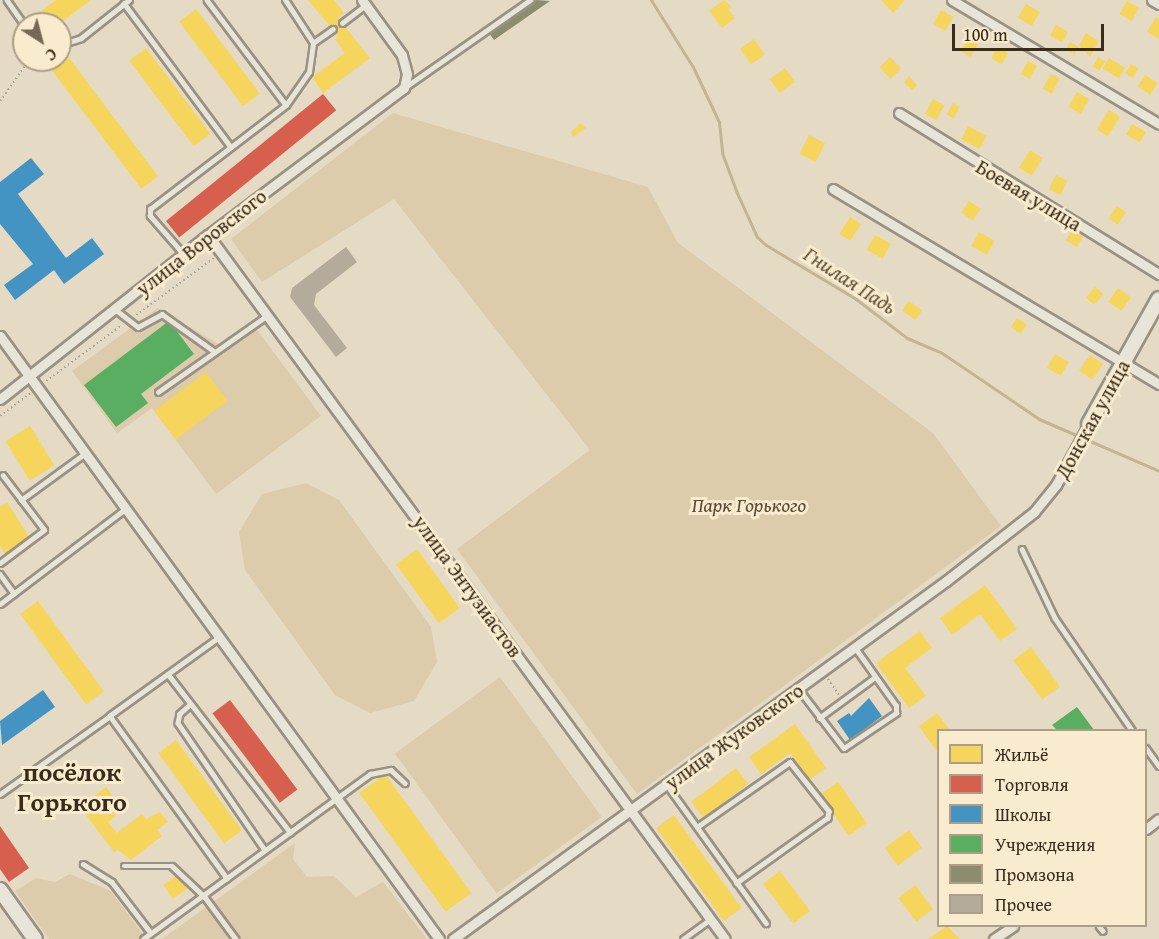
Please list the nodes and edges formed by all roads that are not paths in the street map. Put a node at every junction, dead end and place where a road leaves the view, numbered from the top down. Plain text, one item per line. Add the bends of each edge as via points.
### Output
1 (207, 0) edge
2 (285, 0) edge
3 (530, 0) edge
4 (952, 0) edge
5 (1152, 0) edge
6 (126, 2) edge
7 (364, 3) edge
8 (1159, 4) edge
9 (342, 23) dead end
10 (333, 29) dead end
11 (72, 41) edge
12 (313, 44) junction
13 (405, 88) junction
14 (286, 105) junction
15 (899, 113) dead end
16 (1159, 124) edge
17 (231, 147) junction
18 (833, 189) dead end
19 (208, 235) junction
20 (184, 255) junction
21 (1159, 274) edge
22 (1159, 299) edge
23 (115, 309) junction
24 (267, 315) junction
25 (0, 336) edge
26 (215, 352) junction
27 (1122, 364) junction
28 (30, 375) junction
29 (1159, 384) edge
30 (158, 392) dead end
31 (0, 399) edge
32 (1089, 424) joint
33 (85, 453) junction
34 (1, 475) edge
35 (21, 500) junction
36 (125, 509) junction
37 (1012, 530) joint
38 (1022, 549) dead end
39 (0, 563) edge
40 (0, 574) edge
41 (14, 593) junction
42 (0, 603) edge
43 (220, 637) junction
44 (855, 648) junction
45 (168, 674) junction
46 (875, 677) junction
47 (799, 689) junction
48 (191, 704) junction
49 (110, 716) junction
50 (819, 718) junction
51 (1131, 729) edge
52 (1147, 749) edge
53 (1159, 766) edge
54 (405, 783) dead end
55 (667, 785) junction
56 (0, 794) edge
57 (337, 798) junction
58 (633, 810) junction
59 (1159, 819) edge
60 (697, 827) junction
61 (1147, 828) edge
62 (290, 832) junction
63 (265, 850) junction
64 (83, 864) dead end
65 (124, 866) dead end
66 (227, 879) junction
67 (737, 883) junction
68 (2, 897) edge
69 (205, 897) junction
70 (711, 919) junction
71 (766, 923) dead end
72 (1012, 927) edge
73 (1100, 927) edge
74 (1103, 931) dead end
75 (151, 933) junction
76 (35, 939) edge
77 (143, 939) edge
78 (236, 939) edge
79 (439, 939) edge
80 (453, 939) edge
81 (683, 939) edge
82 (725, 939) edge
83 (994, 939) edge

1 - 14 lane
2 - 12 lane
3 - 13 lane
4 - 16 street
5 - 8 street
6 - 11 lane
6 - 17 lane
7 - 9 lane
7 - 13 street via 402,55 407,74
10 - 12 lane
12 - 14 lane via 309,72
13 - 19 street, улица Воровского
14 - 17 lane
15 - 21 street, Боевая улица
17 - 20 lane via 150,209 150,216
18 - 27 street
19 - 20 street, улица Воровского
19 - 24 street, улица Энтузиастов
20 - 23 street, улица Воровского
22 - 27 street, Донская улица
23 - 26 lane via 138,327 159,313
23 - 28 street, улица Воровского
24 - 26 lane
24 - 58 street, улица Энтузиастов
25 - 28 street
26 - 30 lane
27 - 29 street
27 - 32 street, Донская улица
28 - 31 street, улица Воровского
28 - 33 street
32 - 37 street, Донская улица via 1056,485 1034,512
33 - 35 lane
33 - 36 street
34 - 35 lane
35 - 39 lane via 44,530
36 - 41 lane
36 - 43 street
37 - 44 street, улица Жуковского
38 - 51 lane via 1055,618
40 - 41 lane
41 - 42 lane
43 - 45 lane
43 - 57 street
44 - 46 lane
44 - 47 street, улица Жуковского
45 - 48 lane
45 - 49 lane
46 - 50 lane
46 - 50 lane via 897,710 849,747 840,745
47 - 50 lane
47 - 55 street, улица Жуковского
48 - 62 lane
48 - 63 lane via 180,714 178,723
49 - 56 lane
49 - 66 lane
52 - 53 lane
54 - 57 lane via 396,773 384,769 370,774
55 - 58 street, улица Жуковского
55 - 60 lane
57 - 62 lane
57 - 79 street
58 - 70 street, улица Энтузиастов
58 - 80 street, улица Жуковского
59 - 61 street
60 - 67 lane
60 - 67 lane via 790,762 829,811 828,818
62 - 63 lane
63 - 66 lane
64 - 75 lane via 112,882
65 - 69 lane via 172,866
66 - 69 lane
67 - 71 lane
68 - 76 street
69 - 75 lane
69 - 78 lane
70 - 81 lane
70 - 82 street, улица Энтузиастов
72 - 83 street
73 - 74 lane
75 - 77 lane

